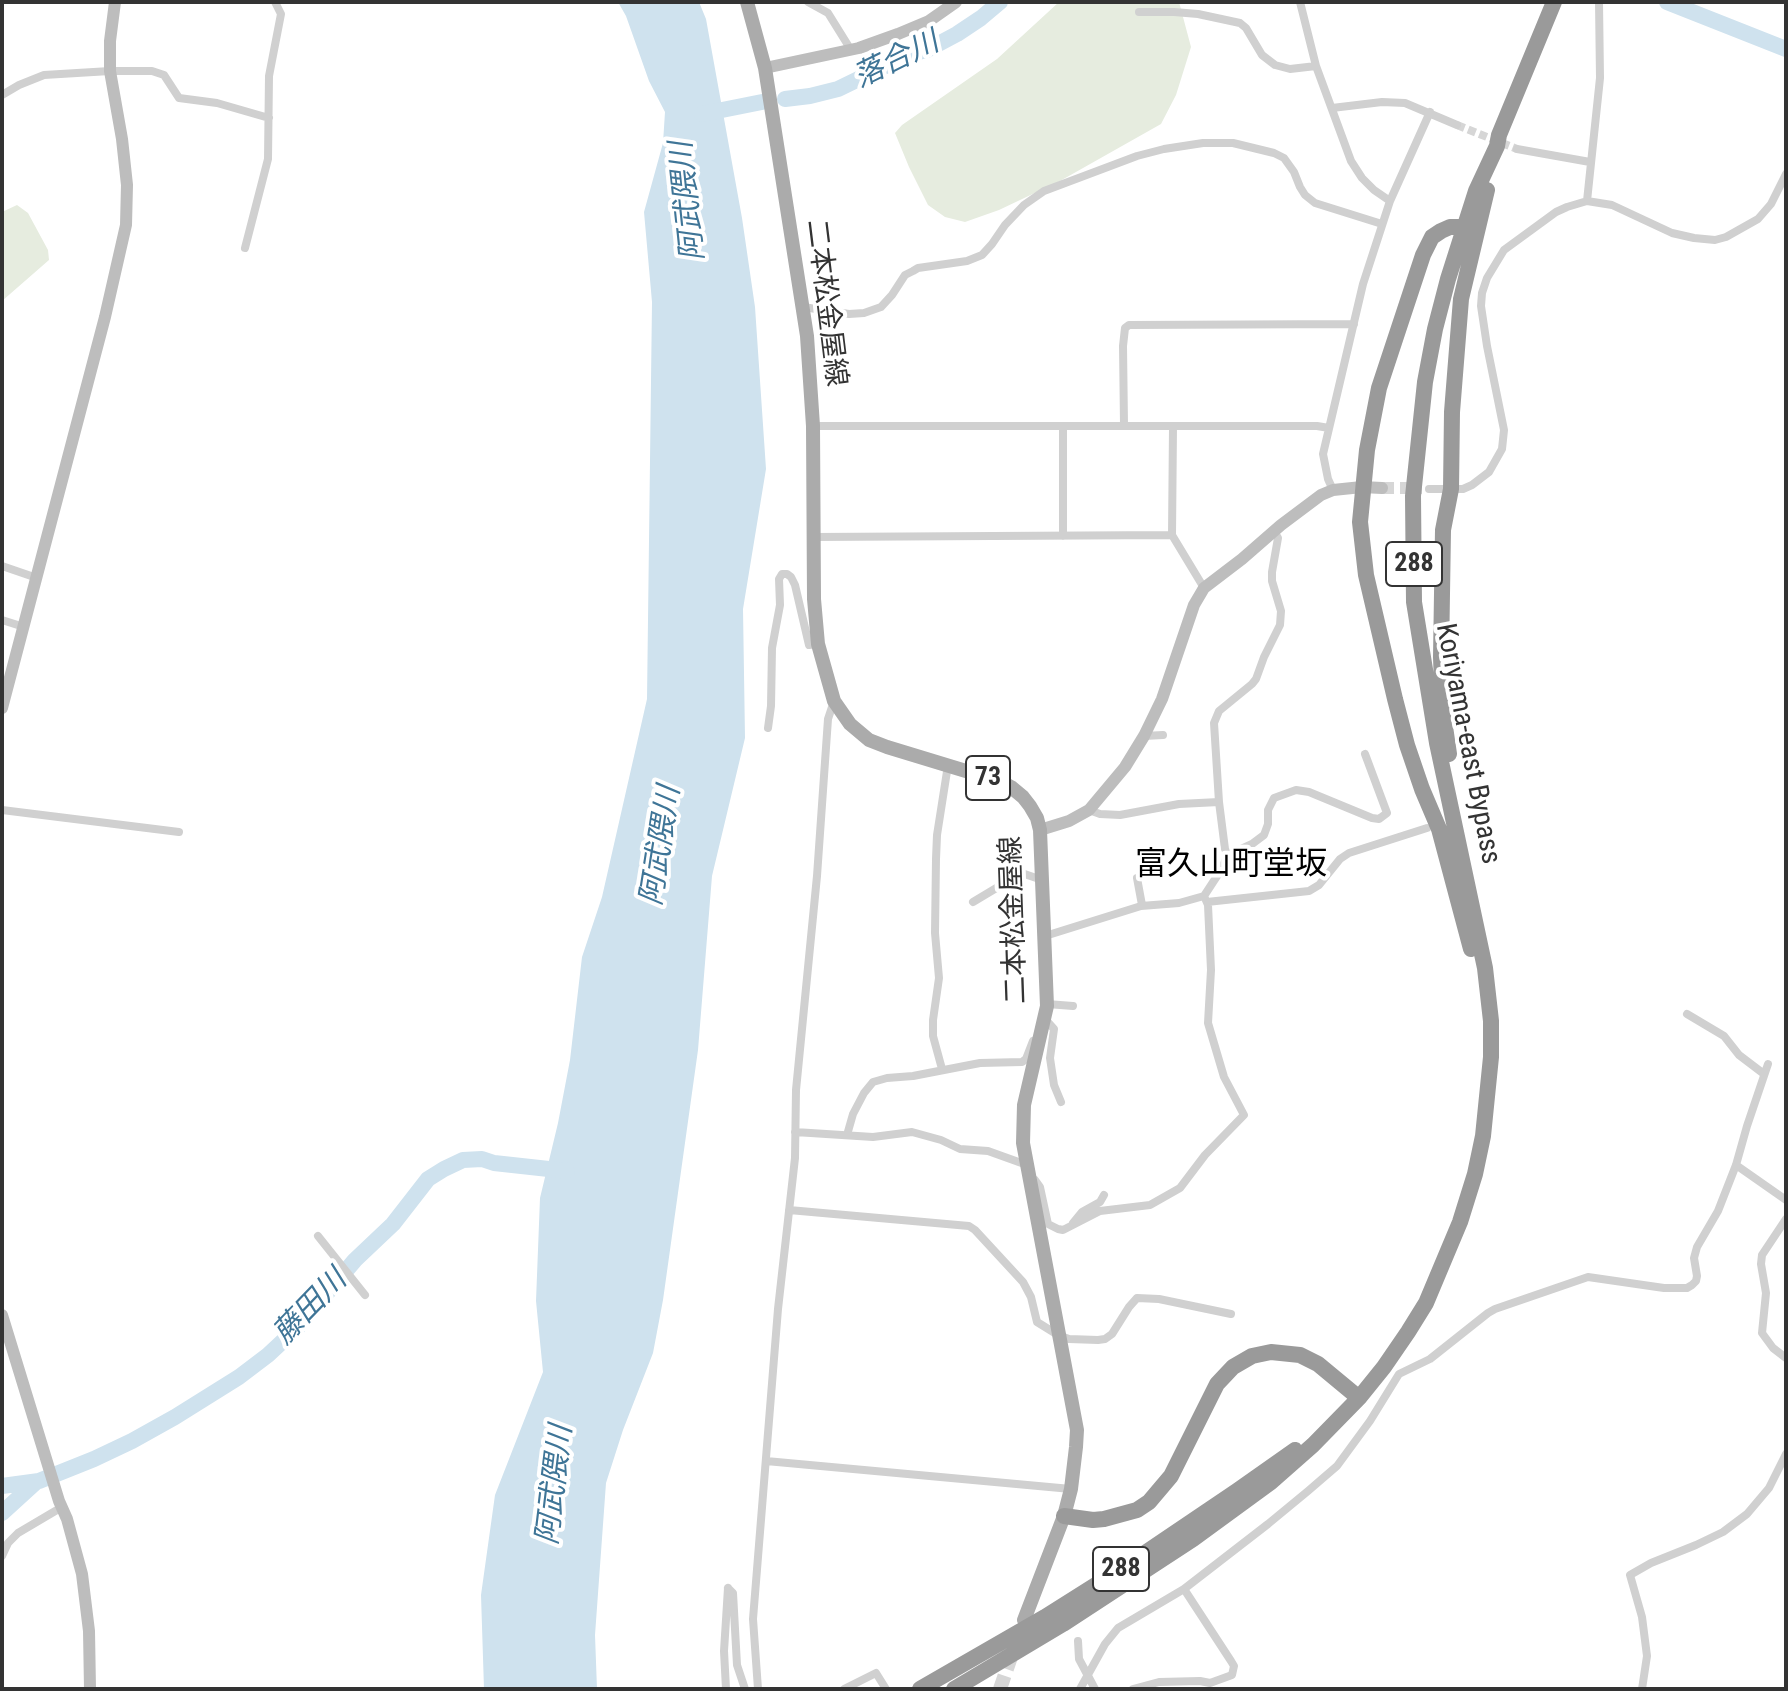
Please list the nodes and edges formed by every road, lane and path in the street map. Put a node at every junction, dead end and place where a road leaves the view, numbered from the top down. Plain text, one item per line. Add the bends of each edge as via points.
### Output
1 (115, 2) edge
2 (275, 2) edge
3 (747, 2) edge
4 (808, 2) edge
5 (956, 2) edge
6 (1142, 2) edge
7 (1300, 2) edge
8 (1554, 2) edge
9 (1599, 2) edge
10 (851, 50) junction
11 (1316, 66) junction
12 (765, 68) junction
13 (110, 71) junction
14 (2, 95) edge
15 (1332, 108) junction
16 (1430, 112) junction
17 (269, 118) junction
18 (1457, 125) tunnel mouth
19 (1498, 140) junction
20 (1517, 149) tunnel mouth
21 (1590, 162) junction
22 (1786, 174) edge
23 (1390, 201) junction
24 (1587, 201) junction
25 (1382, 224) junction
26 (1463, 227) junction
27 (245, 248) dead end
28 (803, 307) junction
29 (1354, 324) junction
30 (1124, 425) junction
31 (813, 426) junction
32 (1063, 426) junction
33 (1173, 427) junction
34 (1329, 428) junction
35 (1362, 487) junction
36 (1382, 488) tunnel mouth
37 (1429, 489) tunnel mouth
38 (1451, 489) junction
39 (1333, 490) junction
40 (1274, 531) junction
41 (1172, 535) junction
42 (1063, 536) junction
43 (813, 537) junction
44 (2, 566) edge
45 (37, 578) junction
46 (1204, 588) junction
47 (2, 620) edge
48 (24, 627) junction
49 (818, 644) junction
50 (834, 701) junction
51 (2, 704) edge
52 (768, 728) dead end
53 (1163, 735) dead end
54 (1144, 736) junction
55 (1365, 754) dead end
56 (948, 765) junction
57 (1219, 802) junction
58 (2, 810) edge
59 (1089, 810) junction
60 (1427, 828) dead end
61 (1040, 830) junction
62 (179, 832) dead end
63 (1228, 855) junction
64 (1137, 878) dead end
65 (1043, 880) junction
66 (1206, 899) junction
67 (973, 902) dead end
68 (1142, 905) junction
69 (1045, 936) junction
70 (1485, 968) junction
71 (1488, 999) junction
72 (1073, 1006) dead end
73 (1687, 1014) dead end
74 (1044, 1018) junction
75 (1768, 1064) dead end
76 (942, 1069) junction
77 (1764, 1074) junction
78 (1061, 1102) dead end
79 (795, 1132) junction
80 (847, 1135) junction
81 (1736, 1165) junction
82 (1028, 1171) junction
83 (1104, 1195) dead end
84 (1786, 1200) edge
85 (789, 1210) junction
86 (1786, 1219) edge
87 (1071, 1226) junction
88 (320, 1239) dead end
89 (364, 1293) dead end
90 (1231, 1314) dead end
91 (2, 1315) edge
92 (1058, 1335) junction
93 (1786, 1358) edge
94 (1356, 1395) junction
95 (1786, 1454) edge
96 (766, 1461) junction
97 (1071, 1489) junction
98 (60, 1504) junction
99 (1064, 1516) junction
100 (2, 1556) edge
101 (1184, 1589) junction
102 (1024, 1620) dead end
103 (1078, 1641) dead end
104 (1089, 1675) junction
105 (90, 1689) edge
106 (726, 1689) edge
107 (745, 1689) edge
108 (758, 1689) edge
109 (844, 1689) edge
110 (886, 1689) edge
111 (920, 1689) edge
112 (954, 1689) edge
113 (1080, 1689) edge
114 (1095, 1689) edge
115 (1133, 1689) edge
116 (1642, 1689) edge

1 - 13 street
2 - 17 street via 281,14 269,76
3 - 12 main road, 二本松金屋線 / 73
4 - 10 street via 828,13
5 - 10 street via 929,21
6 - 11 street via 1143,12 1198,14 1240,23 1275,65
7 - 11 street
8 - 19 highway, Koriyama-east Bypass / 288
9 - 21 street via 1600,78
10 - 12 street
11 - 15 street
12 - 28 main road, 二本松金屋線 / 73
13 - 14 street via 44,75
13 - 17 street via 158,72 179,98
13 - 45 street via 127,185 126,225
15 - 16 street via 1382,102
15 - 23 street via 1357,172
16 - 18 street
16 - 23 street
17 - 27 street via 268,159
19 - 26 highway, Koriyama-east Bypass / 288
19 - 38 highway via 1461,299
20 - 21 street
21 - 24 street
22 - 24 street via 1758,219 1715,240 1672,233 1612,205
23 - 25 street
24 - 38 street via 1556,212 1516,240 1487,278 1482,319 1504,441 1496,463 1481,480
25 - 28 street via 1315,203 1284,158 1274,153 1233,143 1203,143 1137,156 1044,191 1012,216 982,255 918,268 905,275 881,307 849,314
25 - 29 street
26 - 35 highway via 1432,237 1423,255 1379,388
26 - 70 highway, Koriyama-east Bypass / 288 via 1425,382 1413,496 1414,602 1437,743
28 - 31 main road, 二本松金屋線 / 73
29 - 30 street via 1129,325 1123,346
29 - 34 street
30 - 32 street
30 - 33 street
31 - 32 street
31 - 43 main road, 二本松金屋線 / 73
32 - 42 street
33 - 34 street
33 - 41 street
34 - 39 street via 1323,459
35 - 36 street
35 - 39 street
35 - 71 highway via 1366,575 1395,699
37 - 38 street
38 - 70 highway via 1443,530 1443,713 1481,909
39 - 40 street
40 - 46 street
40 - 57 street via 1278,538 1272,581 1281,618 1256,679 1215,718
41 - 42 street
41 - 46 street
42 - 43 street
43 - 49 main road, 二本松金屋線 / 73
44 - 45 street
45 - 48 street
46 - 54 street
47 - 48 street
48 - 51 street
49 - 50 main road, 二本松金屋線 / 73
49 - 52 street via 809,645 795,585 782,574
50 - 56 main road, 二本松金屋線 / 73 via 869,740
50 - 79 street via 828,719
53 - 54 street
54 - 59 street
55 - 63 street via 1387,813 1379,819 1296,790 1274,798 1264,835
56 - 61 main road, 二本松金屋線 / 73 via 1011,787 1030,806
56 - 76 street via 936,859 939,978 933,1036
57 - 59 street via 1120,815
57 - 63 street
58 - 62 street
59 - 61 street
60 - 66 street via 1349,853 1309,891
61 - 65 main road, 二本松金屋線 / 73
63 - 66 street
64 - 68 street
65 - 67 street via 1013,870 1001,885
65 - 69 main road, 二本松金屋線 / 73
66 - 68 street
66 - 87 street via 1208,1023 1224,1077 1244,1115 1171,1195 1150,1205 1100,1211
68 - 69 street
69 - 74 main road, 二本松金屋線 / 73
70 - 71 highway, Koriyama-east Bypass / 288
71 - 94 highway, Koriyama-east Bypass / 288 via 1491,1057 1483,1136 1469,1197 1426,1303 1384,1367
72 - 74 street
73 - 77 street via 1724,1036
74 - 76 street via 1022,1062
74 - 78 street via 1054,1029 1050,1058
74 - 82 main road, 二本松金屋線 / 73 via 1024,1105
75 - 77 street
76 - 80 street via 873,1082
77 - 81 street
79 - 80 street
79 - 85 street
80 - 82 street via 912,1132 960,1149 988,1151
81 - 84 street
81 - 101 street via 1697,1247 1692,1285 1664,1288 1588,1277 1488,1313 1430,1359 1399,1374 1337,1466
82 - 87 street via 1040,1187 1051,1227
82 - 92 main road, 二本松金屋線 / 73
83 - 87 street
85 - 92 street via 969,1226 1023,1282 1037,1322
85 - 96 street
86 - 93 street via 1761,1264 1766,1293 1762,1333
88 - 89 street
90 - 92 street via 1141,1298 1133,1301 1105,1339
91 - 98 street
92 - 97 main road, 二本松金屋線 / 73 via 1077,1430
94 - 99 highway via 1300,1355 1252,1356 1217,1384 1171,1476 1149,1502 1104,1519
94 - 111 highway, Koriyama-east Bypass / 288 via 1314,1435 1237,1491 1045,1617
94 - 112 highway, Koriyama-east Bypass / 288 via 1283,1472 1193,1539
95 - 116 street via 1769,1488 1747,1514 1723,1532 1630,1575 1647,1656
96 - 97 street
96 - 108 street via 753,1619
97 - 99 main road, 二本松金屋線 / 73
98 - 100 street via 18,1533
98 - 105 street via 82,1574
99 - 102 main road, 二本松金屋線 / 73
101 - 104 street via 1118,1628
101 - 115 street via 1234,1666 1232,1675 1210,1683 1159,1682
103 - 104 street via 1079,1659
104 - 113 street
104 - 114 street
106 - 107 street via 728,1588 733,1593 737,1665
109 - 110 street via 876,1673

